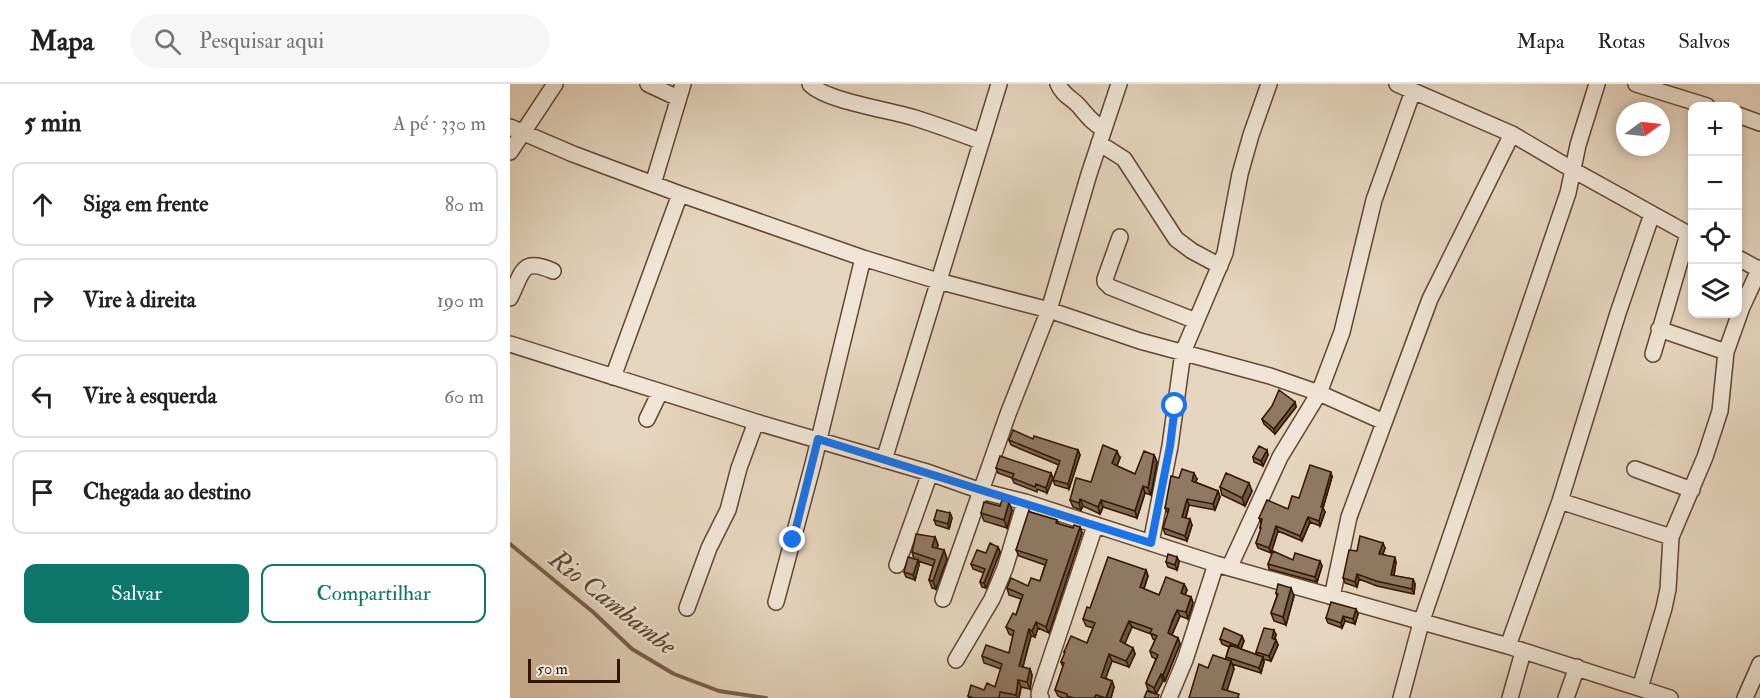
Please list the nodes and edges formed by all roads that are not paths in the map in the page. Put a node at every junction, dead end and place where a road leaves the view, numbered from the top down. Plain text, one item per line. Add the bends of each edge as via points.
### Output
1 (555, 84) edge
2 (648, 84) edge
3 (810, 84) edge
4 (999, 84) edge
5 (1058, 84) edge
6 (1119, 84) edge
7 (1269, 84) edge
8 (1397, 84) edge
9 (1597, 84) edge
10 (1636, 84) edge
11 (681, 91) edge
12 (1413, 91) junction
13 (1694, 102) edge
14 (1742, 117) edge
15 (1760, 123) edge
16 (517, 130) edge
17 (1512, 134) junction
18 (1101, 136) junction
19 (980, 141) junction
20 (510, 152) edge
21 (1573, 170) junction
22 (653, 184) junction
23 (680, 194) junction
24 (1652, 214) junction
25 (1688, 234) edge
26 (1120, 237) dead end
27 (1688, 241) edge
28 (863, 258) junction
29 (1742, 260) edge
30 (1220, 266) junction
31 (1760, 269) edge
32 (553, 271) dead end
33 (938, 281) junction
34 (510, 297) edge
35 (1049, 310) junction
36 (1196, 321) junction
37 (1659, 329) junction
38 (510, 344) edge
39 (1183, 352) junction
40 (1726, 352) junction
41 (1653, 354) dead end
42 (613, 377) junction
43 (660, 392) junction
44 (1319, 393) junction
45 (647, 419) dead end
46 (756, 422) junction
47 (1383, 422) junction
48 (818, 439) junction
49 (884, 460) junction
50 (1635, 469) dead end
51 (930, 473) junction
52 (1692, 490) junction
53 (981, 491) junction
54 (1560, 501) junction
55 (1025, 502) junction
56 (1095, 526) junction
57 (1671, 537) junction
58 (1151, 543) junction
59 (897, 565) dead end
60 (1223, 565) junction
61 (1332, 597) junction
62 (943, 599) dead end
63 (776, 602) dead end
64 (687, 608) dead end
65 (1421, 623) junction
66 (1508, 646) junction
67 (1523, 652) junction
68 (956, 660) dead end
69 (1760, 664) edge
70 (1577, 667) junction
71 (1641, 688) junction
72 (1041, 698) edge
73 (1169, 698) edge
74 (1401, 698) edge
75 (1510, 698) edge
76 (1566, 698) edge
77 (1670, 698) edge
78 (1745, 698) edge

1 - 16 street
2 - 11 street
3 - 19 street via 830,95
4 - 19 street
5 - 18 street
6 - 18 street
7 - 30 street via 1240,174
8 - 12 street
9 - 21 street
10 - 13 street
11 - 22 street
12 - 17 street
12 - 44 street via 1374,200 1342,332
14 - 15 street
16 - 20 street
16 - 22 street
17 - 21 street
17 - 47 street via 1430,298
18 - 30 street via 1124,159 1176,239
18 - 35 street
19 - 33 street
21 - 24 street
21 - 65 street
22 - 23 street
23 - 28 street
23 - 42 street
24 - 25 street
24 - 54 street
26 - 36 street via 1105,282
27 - 37 street
28 - 33 street
28 - 48 street
29 - 31 street
30 - 36 street
31 - 40 street
32 - 34 street via 531,264
33 - 35 street
33 - 49 street
35 - 39 street
35 - 53 street
36 - 39 street
37 - 40 street
37 - 41 street
38 - 42 street
39 - 44 street
39 - 58 street
40 - 52 street via 1720,411
42 - 43 street
43 - 45 street
43 - 46 street
44 - 47 street
44 - 60 street
46 - 48 street
46 - 64 street via 728,510
47 - 61 street via 1349,517
48 - 49 street
48 - 63 street
49 - 51 street
50 - 52 street
51 - 53 street
51 - 59 street
52 - 57 street
53 - 55 street
53 - 62 street
54 - 57 street
54 - 66 street
55 - 56 street
55 - 68 street via 992,599
56 - 58 street
56 - 72 street via 1040,690
57 - 71 street via 1668,589
58 - 60 street
60 - 61 street
60 - 73 street
61 - 65 street
65 - 66 street
65 - 74 street
66 - 67 street
67 - 70 street
67 - 75 street
69 - 78 street
70 - 71 street
70 - 76 street
71 - 77 street

